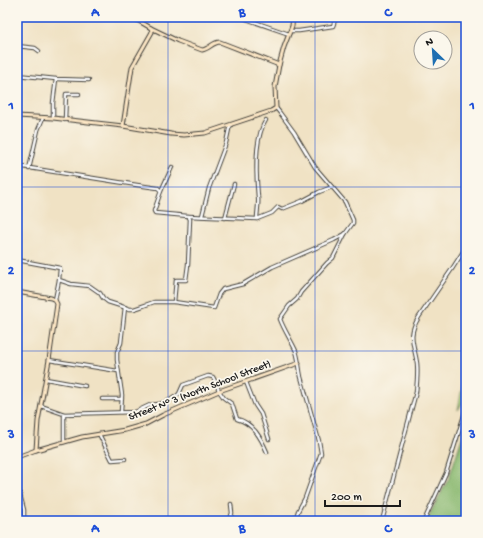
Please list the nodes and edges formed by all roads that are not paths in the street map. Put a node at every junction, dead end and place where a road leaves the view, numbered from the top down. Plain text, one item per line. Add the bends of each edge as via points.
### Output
1 (132, 17) edge
2 (293, 17) edge
3 (336, 17) edge
4 (246, 19) dead end
5 (151, 28) junction
6 (290, 32) junction
7 (17, 46) edge
8 (39, 50) dead end
9 (279, 64) junction
10 (17, 75) edge
11 (56, 79) junction
12 (89, 80) dead end
13 (79, 94) dead end
14 (276, 108) junction
15 (17, 116) edge
16 (43, 118) junction
17 (52, 118) junction
18 (65, 120) junction
19 (266, 120) dead end
20 (231, 125) junction
21 (123, 126) junction
22 (17, 166) edge
23 (172, 167) dead end
24 (29, 169) junction
25 (234, 184) dead end
26 (332, 187) junction
27 (161, 191) junction
28 (188, 216) junction
29 (202, 216) junction
30 (225, 218) junction
31 (257, 219) junction
32 (345, 234) junction
33 (466, 247) edge
34 (17, 260) edge
35 (59, 280) junction
36 (17, 292) edge
37 (55, 300) junction
38 (174, 302) junction
39 (124, 307) junction
40 (49, 360) junction
41 (299, 363) junction
42 (118, 371) junction
43 (46, 379) junction
44 (246, 382) junction
45 (85, 386) dead end
46 (219, 391) junction
47 (102, 399) dead end
48 (122, 399) junction
49 (41, 406) junction
50 (466, 409) edge
51 (121, 412) junction
52 (64, 414) junction
53 (99, 434) junction
54 (269, 439) dead end
55 (64, 442) junction
56 (36, 450) junction
57 (266, 452) dead end
58 (17, 457) edge
59 (124, 459) dead end
60 (17, 483) edge
61 (231, 504) dead end
62 (24, 520) edge
63 (18, 521) edge
64 (224, 521) edge
65 (295, 521) edge
66 (382, 521) edge
67 (424, 521) edge

1 - 5 street
2 - 6 street
3 - 6 street via 333,26
4 - 6 street
5 - 9 street via 202,50 220,42
5 - 21 street via 152,32 132,67
6 - 9 street
7 - 8 street
9 - 14 street via 275,87
10 - 11 street
11 - 12 street
11 - 17 street
13 - 18 street via 66,94
14 - 20 street
14 - 26 street via 315,167
15 - 16 street
16 - 17 street
16 - 24 street
17 - 18 street
18 - 21 street
19 - 31 street via 257,149
20 - 21 street via 205,133 184,135
20 - 29 street
22 - 24 street
23 - 27 street
24 - 27 street via 137,184 158,188
25 - 30 street
26 - 31 street via 282,209 278,207 272,213
26 - 32 street via 345,202 353,220
27 - 28 street via 155,213
28 - 29 street
28 - 38 street via 190,226 186,280 176,280
29 - 30 street
30 - 31 street
32 - 38 street via 242,284 223,289 214,308
32 - 41 street via 334,258 301,292 280,319 296,351
33 - 66 street via 412,330 418,372 416,392
34 - 35 street via 60,268
35 - 37 street
35 - 39 street via 90,286 100,292 108,302
36 - 37 street
37 - 40 street via 57,304
38 - 39 street via 154,302 134,309
39 - 42 street via 121,343 117,352
40 - 42 street
40 - 43 street
41 - 44 street, Street N° 3 (North School Street)
41 - 65 street via 321,453
42 - 48 street
43 - 45 street
43 - 49 street
44 - 46 street, Street N° 3 (North School Street)
44 - 54 street
46 - 51 street via 213,377 208,376 183,385 179,394 170,400 135,412
46 - 53 street, Street N° 3 (North School Street) via 146,424
46 - 57 street via 232,404 237,419 256,431
47 - 48 street
48 - 51 street
49 - 52 street
49 - 56 street
50 - 67 street via 446,473
51 - 52 street
52 - 55 street
53 - 55 street, Street N° 3 (North School Street)
53 - 59 street via 112,460
55 - 56 street, Street N° 3 (North School Street)
56 - 58 street, Street N° 3 (North School Street)
60 - 62 street
61 - 64 street via 230,519
62 - 63 street

